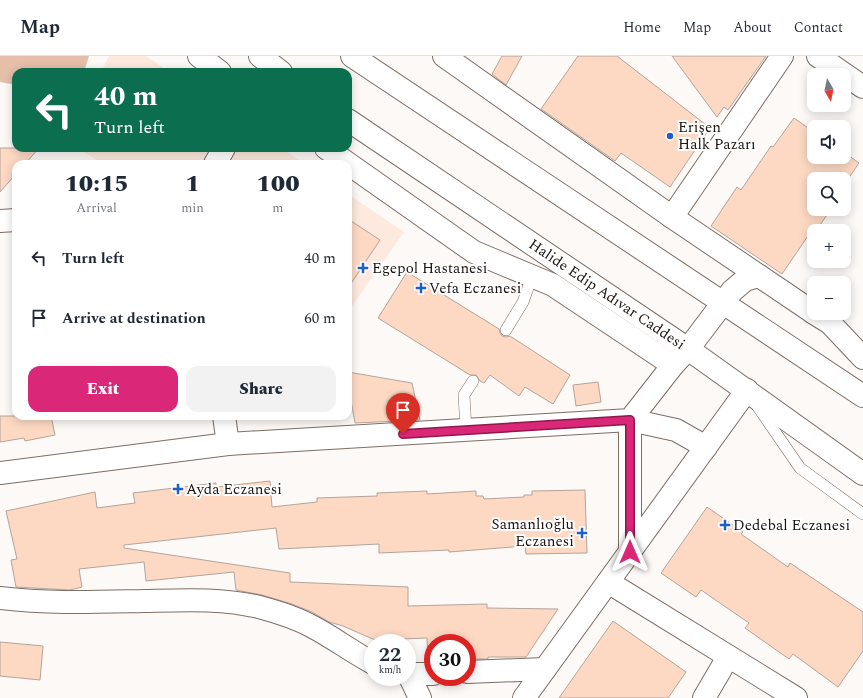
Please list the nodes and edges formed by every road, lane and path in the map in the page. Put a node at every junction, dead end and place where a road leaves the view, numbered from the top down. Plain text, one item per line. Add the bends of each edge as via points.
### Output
1 (199, 56) edge
2 (260, 56) edge
3 (352, 56) edge
4 (444, 56) edge
5 (782, 56) edge
6 (818, 56) edge
7 (215, 68) edge
8 (276, 68) edge
9 (863, 87) edge
10 (352, 123) edge
11 (332, 152) edge
12 (343, 160) edge
13 (352, 166) edge
14 (672, 217) junction
15 (12, 220) edge
16 (0, 221) edge
17 (758, 276) junction
18 (532, 277) junction
19 (722, 304) junction
20 (807, 308) edge
21 (825, 320) edge
22 (506, 330) dead end
23 (688, 349) junction
24 (863, 358) edge
25 (673, 365) junction
26 (473, 381) dead end
27 (747, 390) junction
28 (863, 396) edge
29 (225, 420) edge
30 (630, 420) junction
31 (466, 430) junction
32 (228, 444) junction
33 (706, 446) junction
34 (0, 473) edge
35 (863, 474) edge
36 (863, 514) edge
37 (630, 552) junction
38 (608, 582) junction
39 (0, 598) edge
40 (728, 657) junction
41 (364, 658) edge
42 (545, 669) junction
43 (476, 672) edge
44 (414, 686) edge
45 (420, 698) edge
46 (524, 698) edge
47 (704, 698) edge
48 (796, 698) edge

1 - 7 street
2 - 8 street
3 - 19 street
4 - 14 street
5 - 14 street
6 - 9 street
10 - 23 street, Halide Edip Adıvar Caddesi
11 - 12 street
13 - 18 street via 474,252
14 - 17 street
15 - 16 street
17 - 19 street via 745,280
17 - 20 street
18 - 22 lane via 523,302
18 - 25 street via 552,286
19 - 23 street
19 - 28 street
21 - 24 street
23 - 25 street
23 - 27 street, Halide Edip Adıvar Caddesi
25 - 30 street
26 - 31 lane via 464,395
27 - 33 street
27 - 35 street, Halide Edip Adıvar Caddesi
27 - 36 lane via 800,468
29 - 32 street
30 - 31 street
30 - 33 street via 676,430
30 - 37 street
31 - 32 street
32 - 34 street
33 - 37 street
37 - 38 street
38 - 40 street
38 - 42 street
39 - 41 street via 89,602 192,600 238,603 287,616 313,627
40 - 47 street
40 - 48 street
42 - 43 street
42 - 46 street
44 - 45 street

